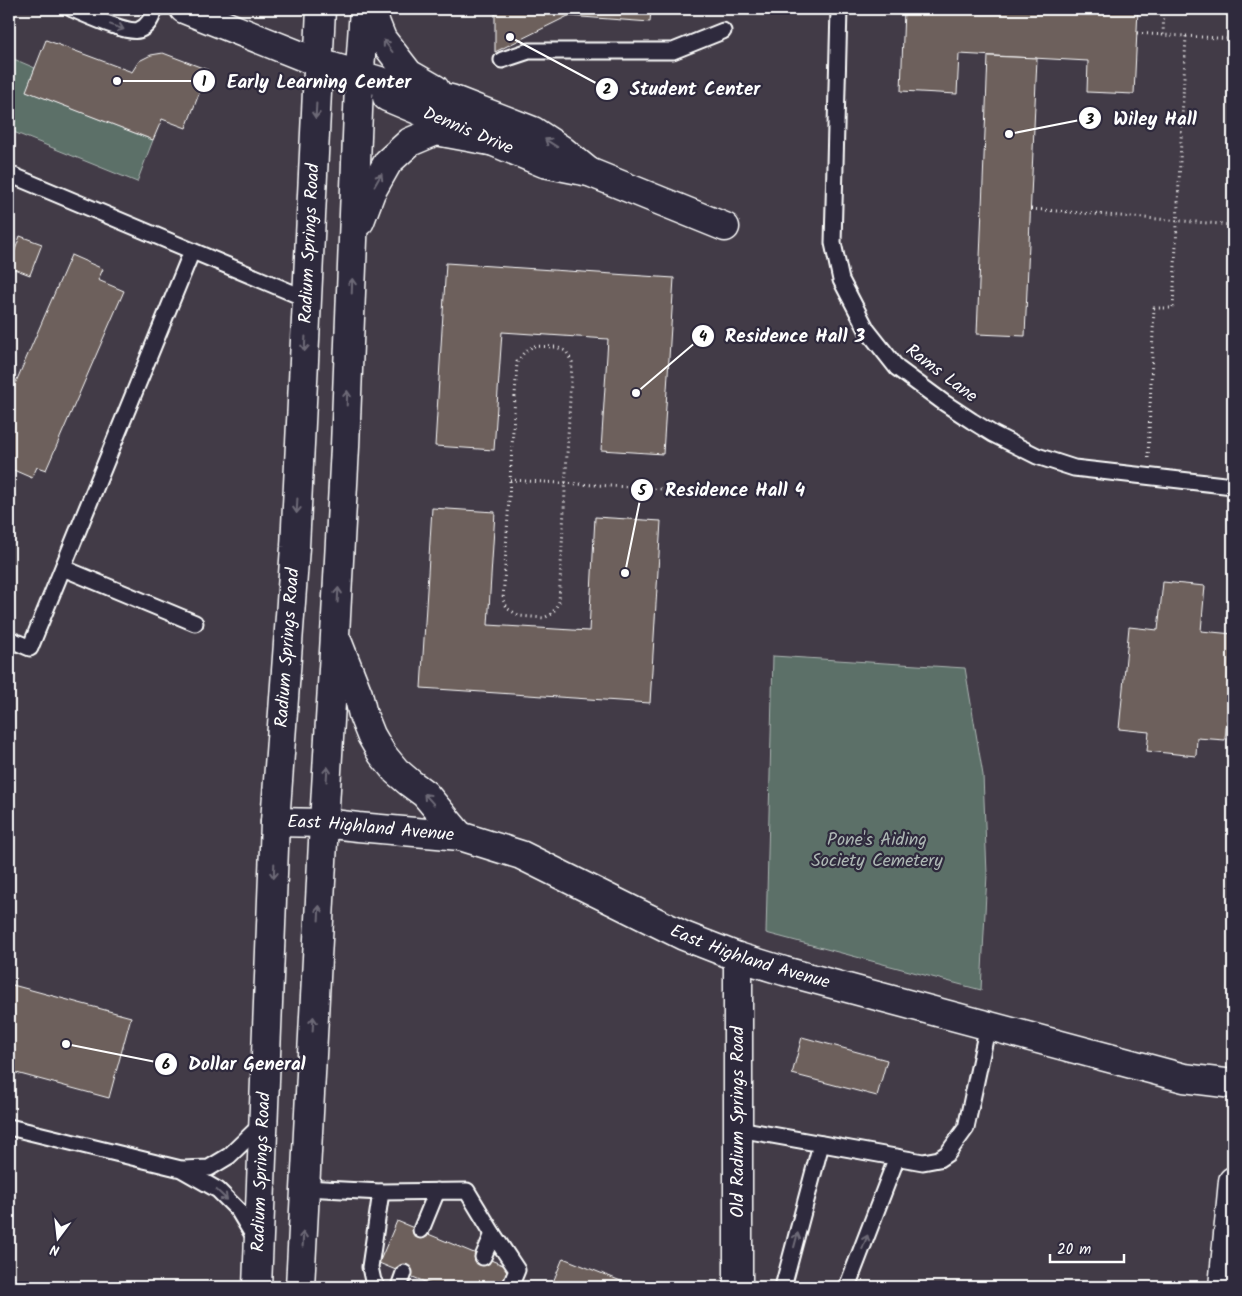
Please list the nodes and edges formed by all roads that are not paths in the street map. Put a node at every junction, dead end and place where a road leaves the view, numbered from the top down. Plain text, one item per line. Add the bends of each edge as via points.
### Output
1 (72, 9) edge
2 (155, 9) edge
3 (184, 9) edge
4 (321, 9) edge
5 (364, 9) edge
6 (370, 9) edge
7 (839, 9) edge
8 (723, 31) dead end
9 (502, 60) dead end
10 (319, 63) junction
11 (360, 80) junction
12 (451, 99) junction
13 (490, 141) junction
14 (590, 172) junction
15 (9, 174) edge
16 (724, 227) dead end
17 (353, 242) junction
18 (192, 251) junction
19 (307, 299) junction
20 (1233, 486) edge
21 (63, 568) junction
22 (195, 623) dead end
23 (335, 635) junction
24 (9, 639) edge
25 (276, 822) junction
26 (324, 823) junction
27 (460, 836) junction
28 (738, 957) junction
29 (988, 1025) junction
30 (1233, 1084) edge
31 (264, 1122) junction
32 (9, 1127) edge
33 (739, 1130) junction
34 (821, 1144) junction
35 (898, 1157) junction
36 (181, 1169) junction
37 (1233, 1180) edge
38 (305, 1188) junction
39 (437, 1191) junction
40 (381, 1192) junction
41 (421, 1230) dead end
42 (493, 1234) junction
43 (258, 1243) junction
44 (483, 1256) dead end
45 (256, 1287) edge
46 (300, 1287) edge
47 (378, 1287) edge
48 (510, 1287) edge
49 (738, 1287) edge
50 (783, 1287) edge
51 (847, 1287) edge
52 (1223, 1287) edge

1 -> 2 lane via 123,29 138,30 150,22
3 - 10 main road, Dennis Drive
4 - 10 main road, Radium Springs Road
5 - 11 main road
12 -> 6 main road via 409,74 382,39
7 - 20 lane, Rams Lane via 833,243 841,280 868,330 897,368 943,402 1037,456 1074,468
8 - 9 lane via 673,51 529,52
10 - 11 main road, Dennis Drive
10 -> 19 main road, Radium Springs Road
11 - 12 main road, Dennis Drive
11 - 13 main road, Dennis Drive
11 - 17 main road
14 -> 12 main road, Dennis Drive via 533,131
13 - 14 main road, Dennis Drive via 544,163
17 -> 13 main road via 371,192 388,162 410,142 436,131
14 - 16 main road, Dennis Drive
15 - 18 lane
23 -> 17 main road
18 - 19 lane
18 - 21 lane
19 -> 25 main road, Radium Springs Road
21 - 22 lane
21 - 24 lane via 30,648
26 -> 23 main road
27 -> 23 main road via 425,794 396,771 382,754 363,716
25 - 26 main road, East Highland Avenue
25 -> 31 main road, Radium Springs Road
26 - 27 main road, East Highland Avenue
38 -> 26 main road
27 - 28 main road, East Highland Avenue via 521,856 684,936
28 - 29 main road, East Highland Avenue
28 - 33 main road, Old Radium Springs Road
29 - 30 main road, East Highland Avenue via 1184,1078
29 - 35 lane via 966,1128 948,1153 939,1159 923,1162
31 - 36 lane via 229,1156 209,1168
31 - 43 main road, Radium Springs Road
32 - 36 lane
33 - 34 lane
33 - 49 main road, Old Radium Springs Road
34 - 35 lane
50 -> 34 lane
51 -> 35 lane
36 -> 43 lane via 218,1190 238,1210
37 - 52 main road
38 - 40 lane
46 -> 38 main road
39 - 40 lane
39 - 41 lane
39 - 42 lane via 467,1190
40 - 47 lane via 370,1267
42 - 44 lane
42 - 48 lane via 517,1270
43 - 45 main road, Radium Springs Road

